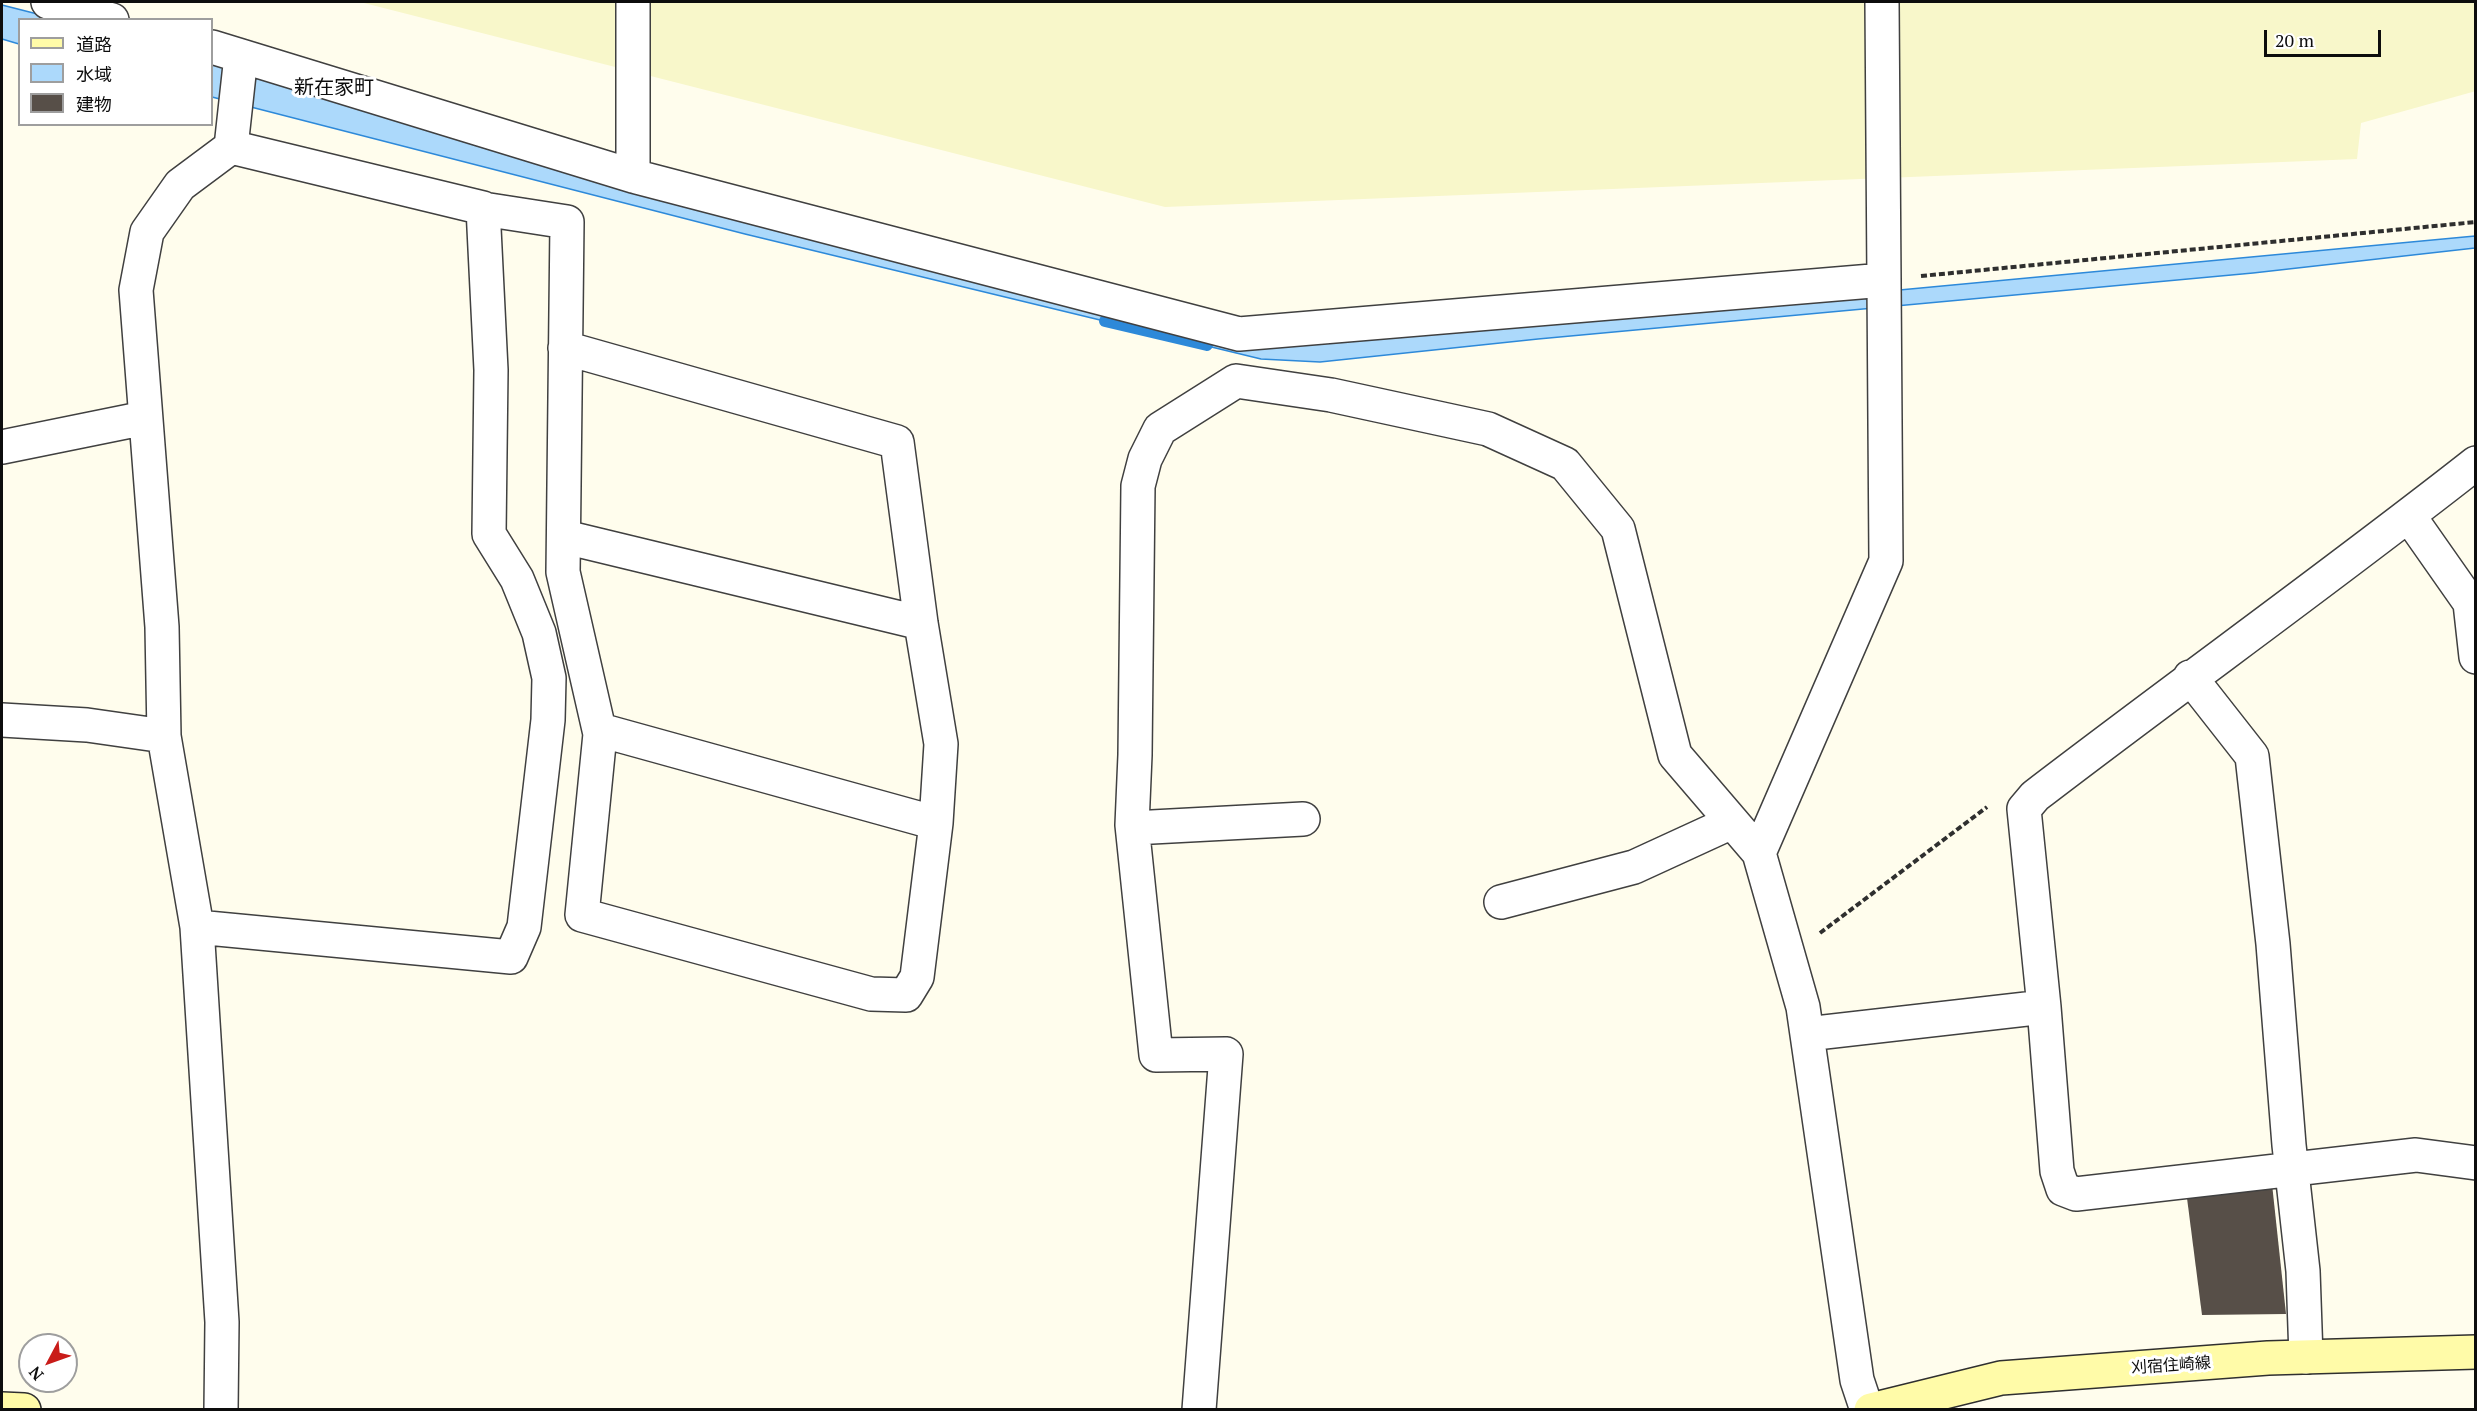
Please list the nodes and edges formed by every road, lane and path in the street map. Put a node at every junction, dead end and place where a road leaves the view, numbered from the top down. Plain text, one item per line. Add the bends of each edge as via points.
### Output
1 (48, 2) edge
2 (633, 2) edge
3 (1882, 2) edge
4 (105, 18) edge
5 (226, 51) edge
6 (231, 147) junction
7 (633, 176) junction
8 (483, 209) junction
9 (2475, 222) edge
10 (1884, 280) junction
11 (1239, 334) junction
12 (566, 348) junction
13 (1236, 381) junction
14 (145, 418) junction
15 (2, 447) edge
16 (2475, 463) edge
17 (2409, 516) junction
18 (565, 537) junction
19 (921, 623) junction
20 (2475, 657) edge
21 (2190, 677) junction
22 (2, 720) edge
23 (600, 730) junction
24 (164, 736) junction
25 (2035, 796) junction
26 (1303, 819) dead end
27 (936, 822) junction
28 (1732, 822) junction
29 (1133, 828) junction
30 (1759, 853) junction
31 (1501, 902) dead end
32 (197, 927) junction
33 (1814, 937) dead end
34 (2044, 1007) junction
35 (1807, 1034) junction
36 (2475, 1163) edge
37 (2291, 1169) junction
38 (2475, 1352) edge
39 (2306, 1358) junction
40 (2, 1409) edge
41 (24, 1410) edge
42 (221, 1410) edge
43 (1199, 1410) edge
44 (1869, 1410) edge

1 - 4 street
2 - 7 street
3 - 10 street
5 - 6 street
5 - 7 street
6 - 8 street
6 - 14 street via 180,185 147,232 136,290
7 - 11 street
8 - 12 street via 567,222
8 - 32 street via 491,370 489,534 517,579 539,633 549,678 548,720 524,927 512,957
9 - 10 path
10 - 11 street
10 - 30 street via 1886,561
11 - 13 street
12 - 18 street
12 - 19 street via 897,442
13 - 28 street via 1331,395 1488,429 1565,464 1618,529 1675,755
13 - 29 street via 1160,429 1145,459 1138,486
14 - 15 street
14 - 24 street via 162,627
16 - 17 street
17 - 20 street via 2470,603
17 - 21 street
18 - 19 street
18 - 23 street via 563,572
19 - 27 street via 941,744
21 - 25 street
21 - 37 street via 2252,756 2273,944
22 - 24 street via 87,725
23 - 27 street
23 - 27 street via 582,915 871,994 906,994 917,977
24 - 32 street
25 - 33 path via 1998,799
25 - 34 street via 2024,809
26 - 29 street
28 - 30 street
28 - 31 street via 1634,867
29 - 43 street via 1156,1055 1227,1054
30 - 35 street via 1803,1007
32 - 42 street via 222,1322
34 - 35 street
34 - 37 street via 2057,1171 2063,1189 2076,1194
35 - 44 street via 1857,1380
36 - 37 street via 2416,1155
37 - 39 street via 2303,1271
38 - 39 main road, 刈宿住崎線
39 - 44 main road, 刈宿住崎線 via 2001,1378
40 - 41 main road

